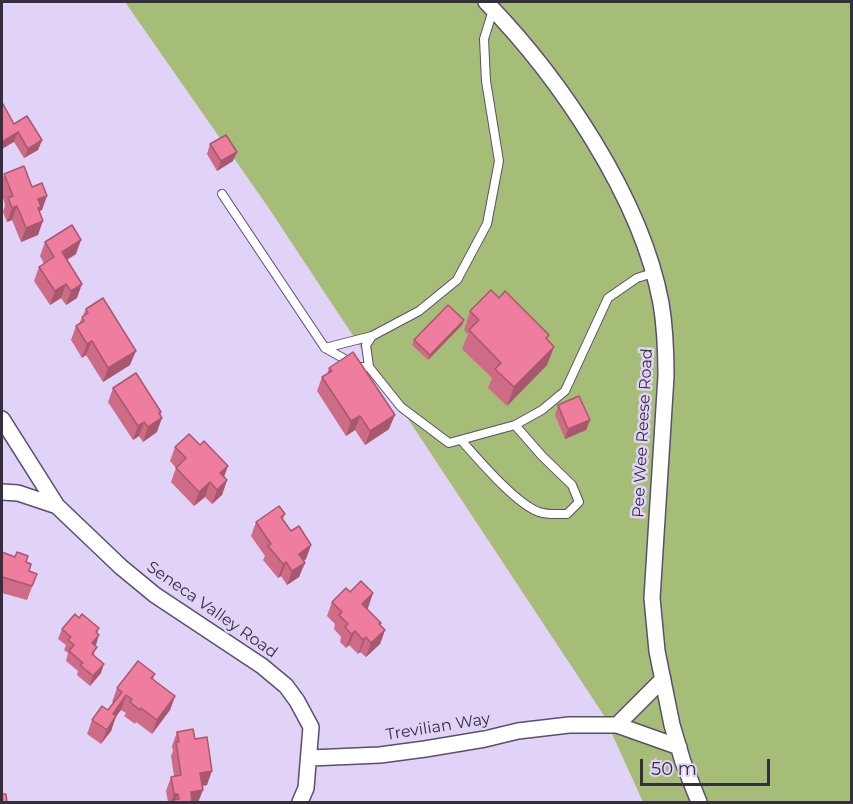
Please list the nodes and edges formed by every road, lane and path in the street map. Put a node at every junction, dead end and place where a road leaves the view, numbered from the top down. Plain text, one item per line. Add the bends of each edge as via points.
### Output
1 (490, 5) edge
2 (222, 194) dead end
3 (653, 273) junction
4 (372, 336) junction
5 (326, 348) junction
6 (369, 367) junction
7 (2, 418) edge
8 (515, 425) junction
9 (461, 440) junction
10 (2, 492) edge
11 (57, 506) junction
12 (663, 679) junction
13 (617, 724) junction
14 (679, 747) junction
15 (310, 758) junction
16 (300, 802) edge
17 (699, 802) edge

1 - 3 street, Pee Wee Reese Road via 551,77 585,127 635,222
1 - 4 lane via 484,39 486,81 499,161 487,224 457,280 419,311
2 - 5 lane
3 - 8 lane via 637,278 608,298 565,391
3 - 12 street, Pee Wee Reese Road via 666,342 652,598
4 - 5 lane
4 - 6 lane via 366,345
5 - 6 lane via 359,366
6 - 9 lane via 401,407 449,442
7 - 11 street, Seneca Valley Road
8 - 9 lane
8 - 9 lane via 572,484 579,502 567,514 540,513 520,500
10 - 11 street
11 - 15 street, Seneca Valley Road via 155,595 286,686 311,728
12 - 13 street
12 - 14 street, Pee Wee Reese Road
13 - 14 street, Trevilian Way
13 - 15 street, Trevilian Way via 569,724 380,755
14 - 17 street, Pee Wee Reese Road
15 - 16 street

